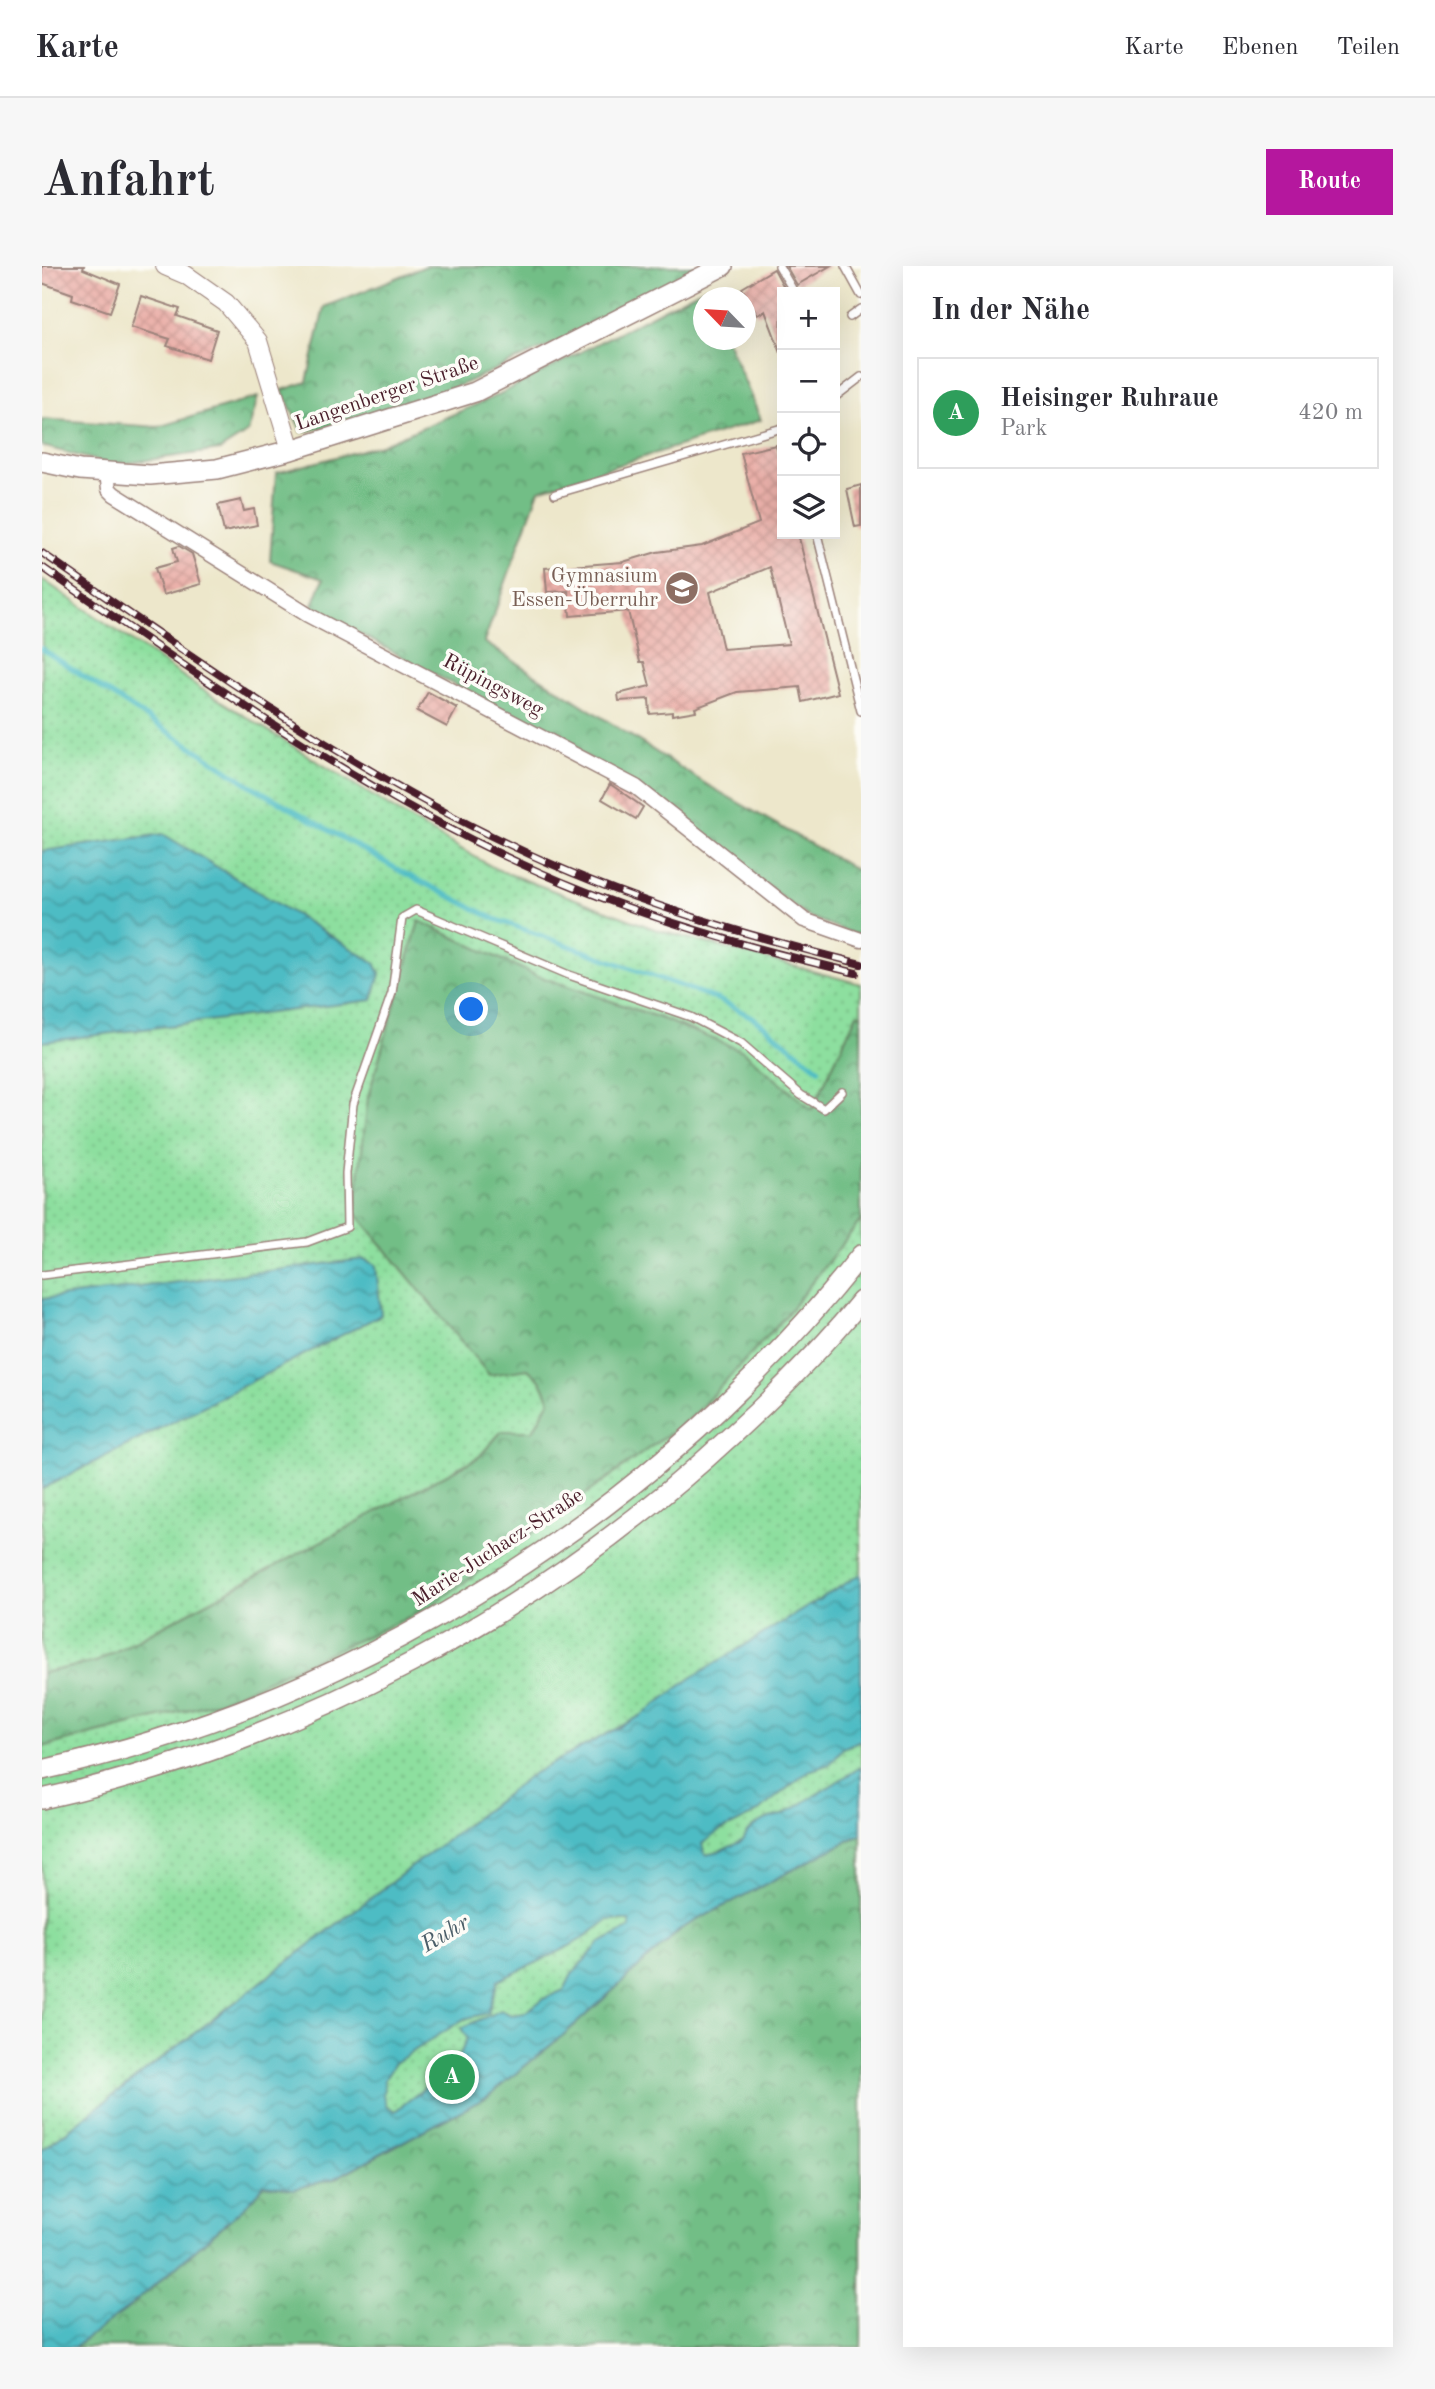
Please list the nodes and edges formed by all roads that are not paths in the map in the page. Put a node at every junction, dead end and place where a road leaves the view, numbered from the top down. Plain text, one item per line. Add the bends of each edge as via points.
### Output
1 (165, 266) edge
2 (723, 266) edge
3 (779, 266) edge
4 (845, 266) edge
5 (791, 287) edge
6 (861, 295) edge
7 (861, 309) edge
8 (850, 317) dead end
9 (861, 377) edge
10 (840, 393) edge
11 (777, 429) edge
12 (291, 450) junction
13 (42, 461) edge
14 (107, 473) junction
15 (555, 494) dead end
16 (818, 539) edge
17 (861, 711) edge
18 (861, 940) edge
19 (842, 1092) dead end
20 (861, 1255) edge
21 (42, 1275) edge
22 (861, 1301) edge
23 (42, 1770) edge
24 (42, 1798) edge

1 - 12 street via 226,303 258,341
2 - 12 main road, Langenberger Straße via 475,392
3 - 5 lane
4 - 6 lane
7 - 8 lane
9 - 10 lane
11 - 15 lane
12 - 14 main road, Langenberger Straße via 217,468 150,475
13 - 14 main road, Langenberger Straße
14 - 18 street, Rüpingsweg via 114,494 308,615 636,787 804,920
16 - 17 lane
19 - 21 lane via 824,1109 741,1043 691,1017 569,975 416,910 402,918 392,993 353,1104 346,1173 347,1227 307,1242
20 - 23 main road, Marie-Juchacz-Straße via 764,1365 695,1433 630,1486 493,1583 368,1652 233,1713
22 - 24 main road via 783,1388 654,1505 510,1607 357,1691 226,1745 153,1771

